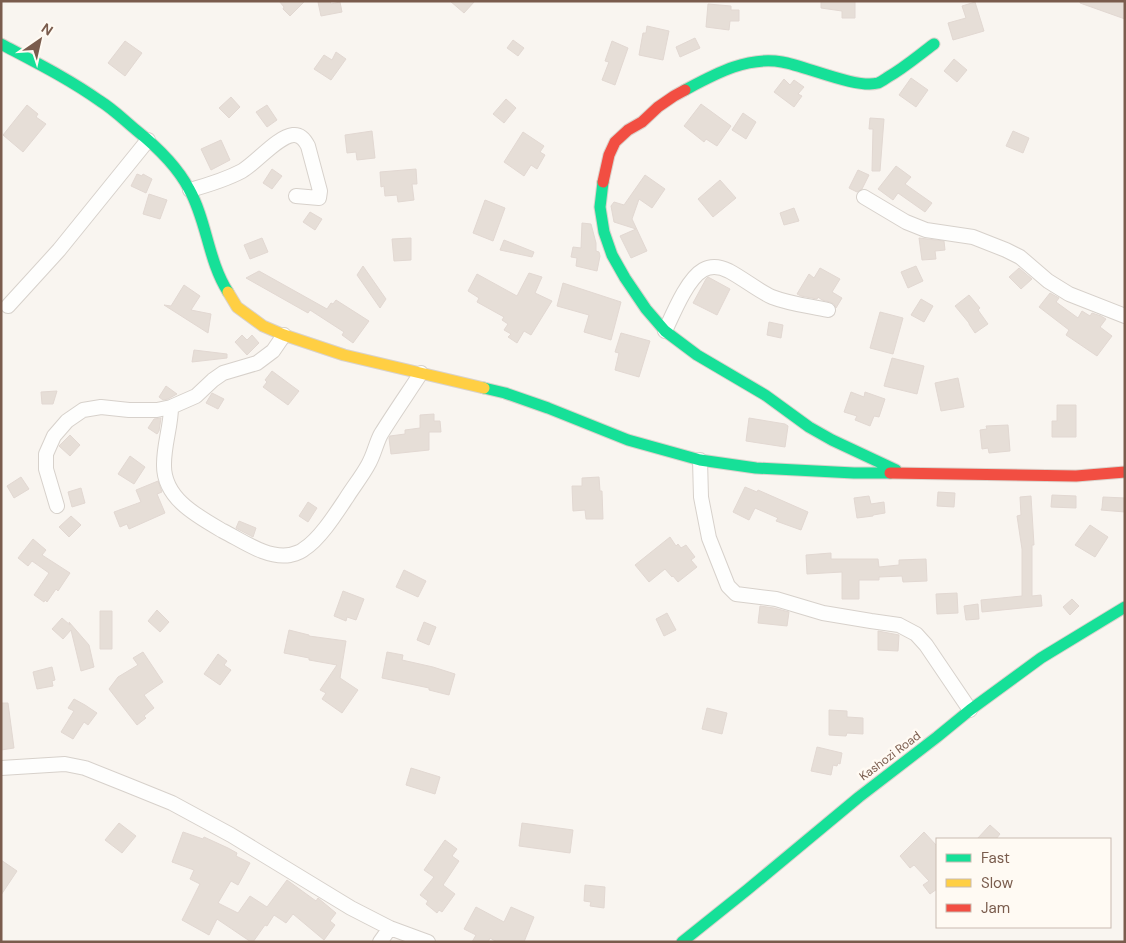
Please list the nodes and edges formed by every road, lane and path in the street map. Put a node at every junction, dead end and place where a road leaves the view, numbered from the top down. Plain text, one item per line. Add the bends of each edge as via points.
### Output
1 (1, 44) edge
2 (934, 44) dead end
3 (148, 140) junction
4 (190, 190) junction
5 (296, 196) dead end
6 (864, 197) dead end
7 (8, 306) dead end
8 (828, 310) dead end
9 (1125, 316) edge
10 (665, 331) junction
11 (284, 335) junction
12 (421, 374) junction
13 (171, 407) junction
14 (700, 460) junction
15 (901, 472) junction
16 (1125, 472) edge
17 (57, 506) dead end
18 (1125, 607) edge
19 (970, 710) junction
20 (1, 768) edge
21 (390, 928) junction
22 (380, 942) edge
23 (428, 942) edge
24 (682, 942) edge

1 - 3 street via 101,101
2 - 10 street via 878,83 849,81 782,62 754,62 721,71 674,96 615,142 603,182 600,207 604,232 625,278
3 - 4 street via 184,178
3 - 7 street via 59,250
4 - 5 street via 242,170 282,139 294,135 300,136 308,146 320,190 319,198
4 - 11 street via 220,280 232,301 263,326
6 - 9 street via 926,230 973,237 1006,250 1069,294
8 - 10 street via 771,296 728,271 709,267 695,277 685,291
10 - 15 street via 697,355 766,395 809,427
11 - 12 street via 344,355
11 - 13 street via 273,351 257,363 223,373 196,396
12 - 13 street via 381,434 370,463 336,513 313,542 291,555 268,553 250,545 199,517 171,491 164,463
12 - 14 street via 505,393 628,440
13 - 17 street via 157,410 101,407 83,410 67,420 54,436 46,454 46,469
14 - 15 street via 756,468
14 - 19 street via 701,497 709,538 728,586 736,594 776,599 823,613 899,625 916,634 926,645
15 - 16 street via 1076,476
18 - 19 street, Kashozi Road via 1041,658
19 - 24 street, Kashozi Road
20 - 21 street via 64,764 86,768 172,803
21 - 22 street
21 - 23 street

